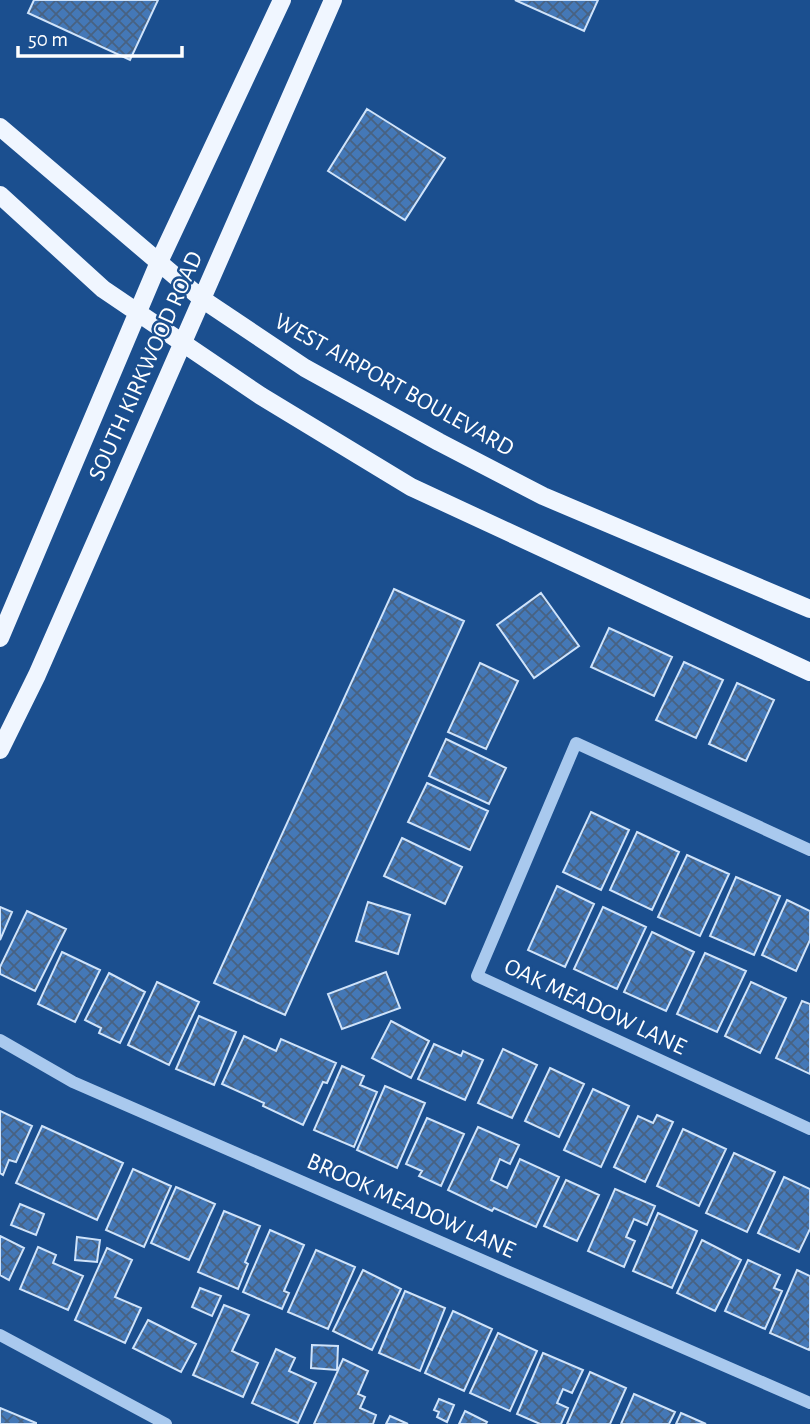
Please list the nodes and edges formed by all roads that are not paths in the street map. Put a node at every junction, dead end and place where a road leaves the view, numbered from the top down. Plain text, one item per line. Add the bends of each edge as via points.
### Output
1 (282, 0) edge
2 (334, 0) edge
3 (0, 127) edge
4 (0, 195) edge
5 (159, 262) junction
6 (202, 299) junction
7 (138, 312) junction
8 (182, 342) junction
9 (810, 609) edge
10 (0, 638) edge
11 (810, 672) edge
12 (0, 750) edge
13 (810, 850) edge
14 (0, 1040) edge
15 (810, 1129) edge
16 (0, 1335) edge
17 (810, 1403) edge
18 (166, 1424) edge

1 - 5 main road, SOUTH KIRKWOOD ROAD
2 - 6 main road, SOUTH KIRKWOOD ROAD
3 - 5 main road, WEST AIRPORT BOULEVARD
4 - 7 main road via 103,289
5 - 6 main road, WEST AIRPORT BOULEVARD
5 - 7 main road, SOUTH KIRKWOOD ROAD
6 - 8 main road, SOUTH KIRKWOOD ROAD
6 - 9 main road, WEST AIRPORT BOULEVARD via 305,368 532,490
7 - 8 main road
7 - 10 main road, SOUTH KIRKWOOD ROAD
8 - 11 main road via 411,487
8 - 12 main road, SOUTH KIRKWOOD ROAD
13 - 15 street, OAK MEADOW LANE via 576,743 477,976
14 - 17 street, BROOK MEADOW LANE via 73,1082
16 - 18 street

